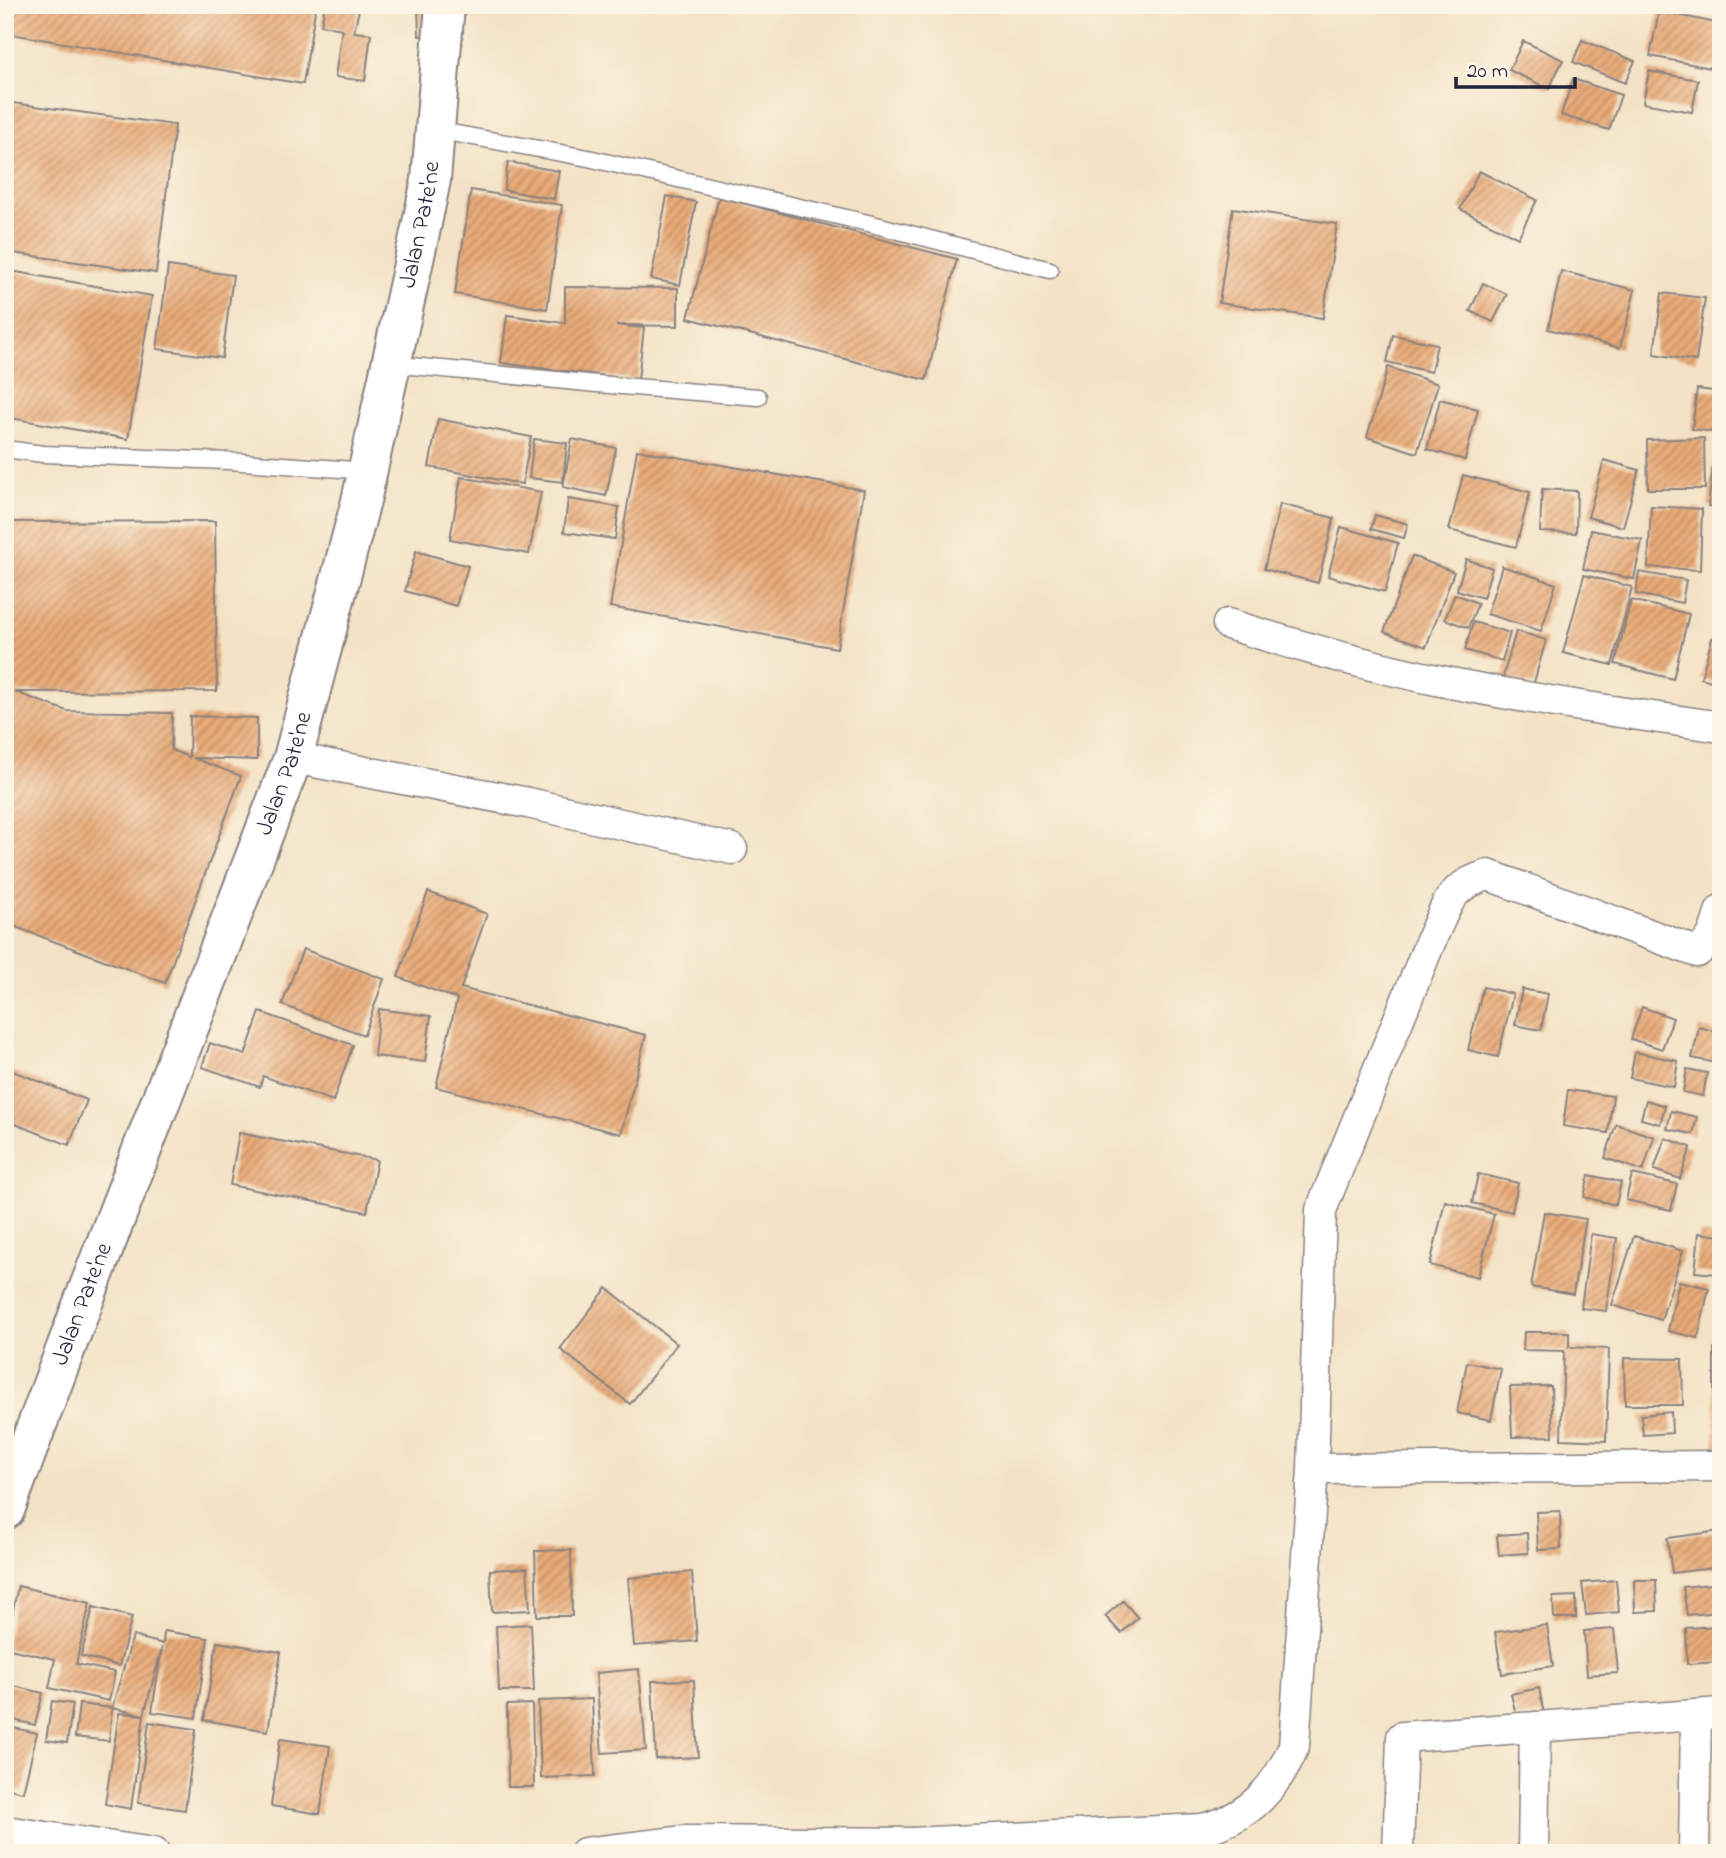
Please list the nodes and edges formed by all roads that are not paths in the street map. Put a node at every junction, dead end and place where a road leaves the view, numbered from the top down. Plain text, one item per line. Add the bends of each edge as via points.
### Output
1 (445, 5) edge
2 (435, 130) junction
3 (1050, 270) dead end
4 (391, 364) junction
5 (758, 397) dead end
6 (5, 449) edge
7 (368, 471) junction
8 (1228, 624) dead end
9 (1721, 727) edge
10 (293, 758) junction
11 (732, 849) dead end
12 (1721, 910) edge
13 (1721, 1466) edge
14 (1313, 1469) junction
15 (5, 1510) edge
16 (1708, 1714) edge
17 (1535, 1727) junction
18 (5, 1831) edge
19 (154, 1853) edge
20 (585, 1853) edge
21 (1398, 1853) edge
22 (1533, 1853) edge
23 (1694, 1853) edge

1 - 2 street, Jalan Pate'ne
2 - 3 lane via 588,158
2 - 4 street, Jalan Pate'ne via 431,180
4 - 5 lane
4 - 7 street, Jalan Pate'ne
6 - 7 lane
7 - 10 street, Jalan Pate'ne
8 - 9 street via 1449,683
10 - 11 street via 528,803
10 - 15 street, Jalan Pate'ne
12 - 14 street via 1708,944 1697,952 1488,875 1452,894 1321,1210
13 - 14 street
14 - 20 street via 1294,1746 1262,1798 1228,1821 1202,1829 910,1843 685,1841
16 - 17 street
16 - 23 street
17 - 21 street via 1402,1737
17 - 22 street
18 - 19 street

